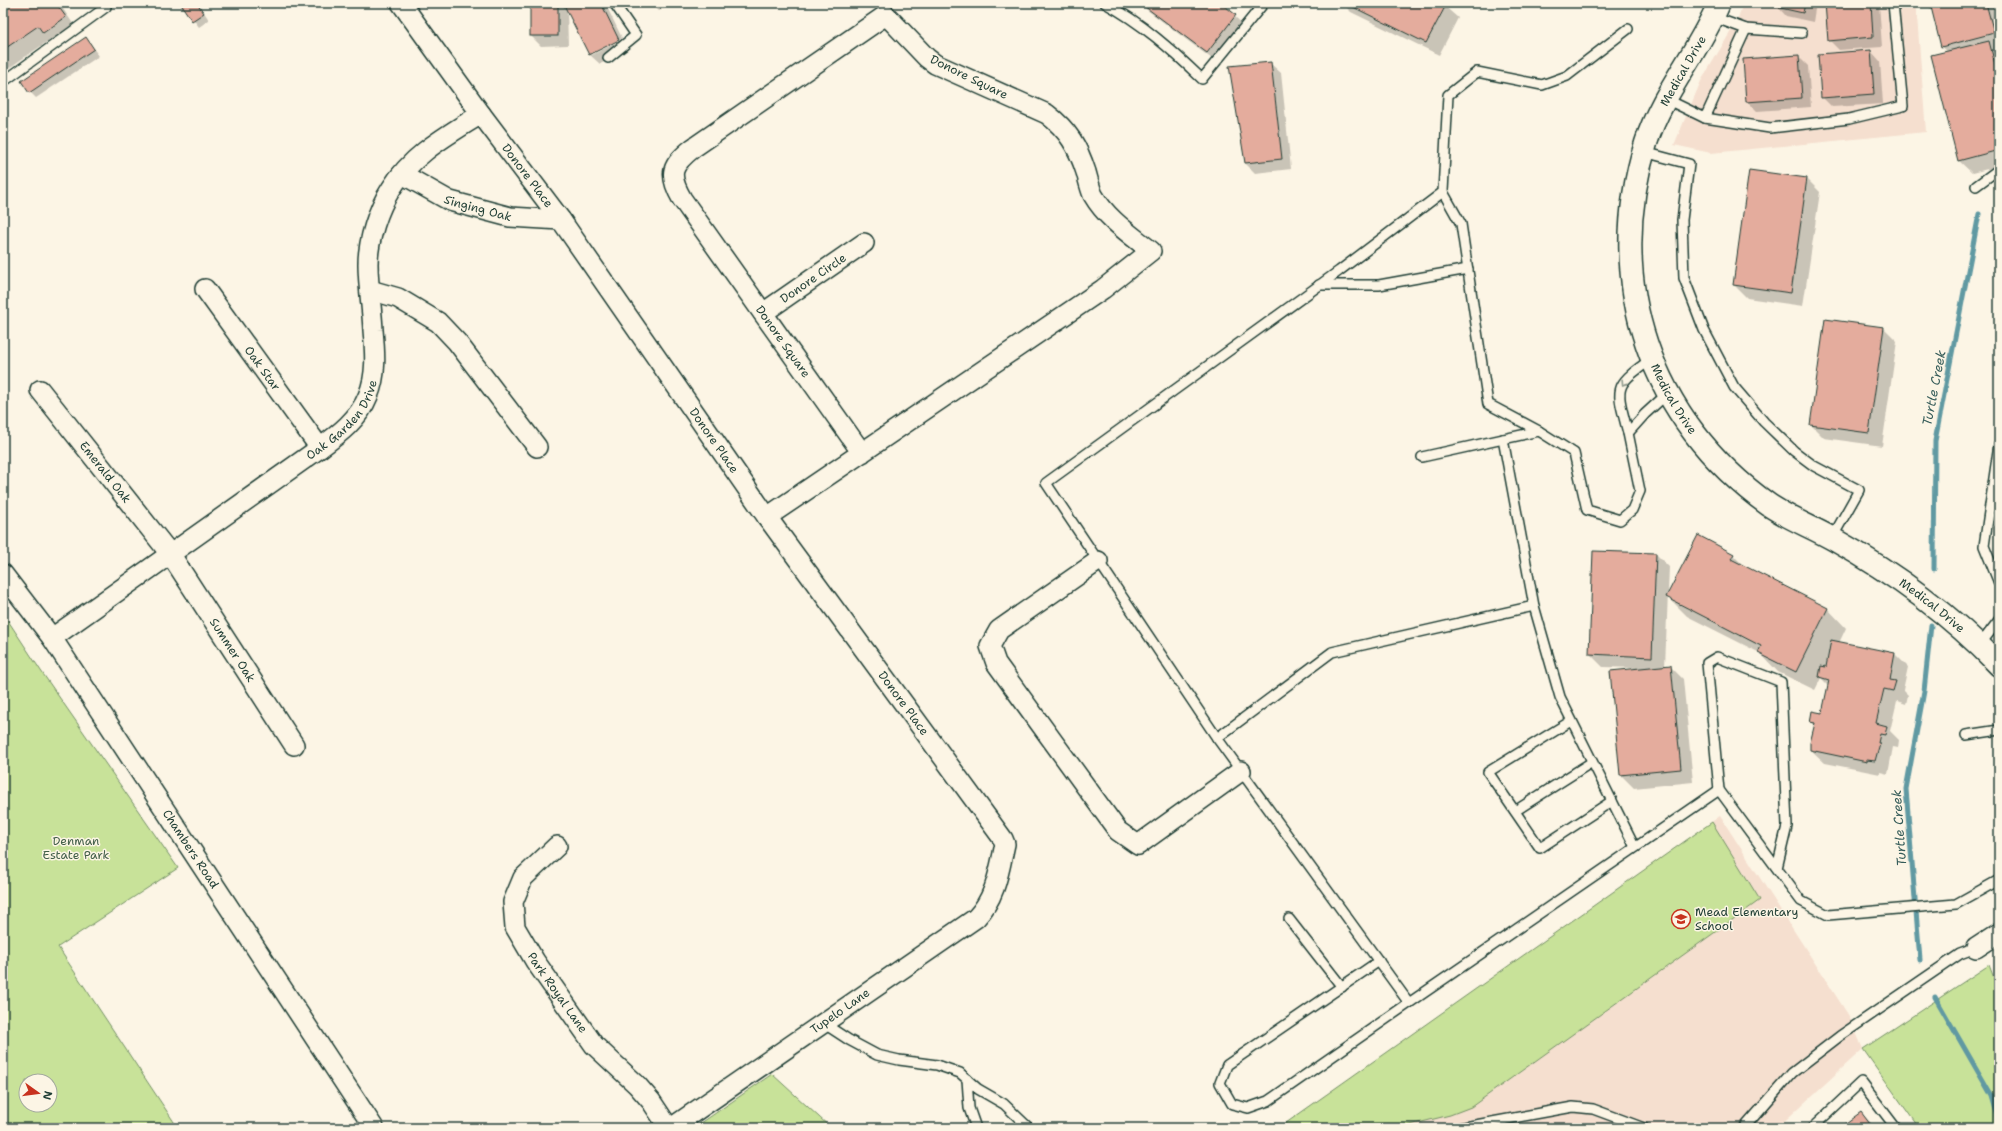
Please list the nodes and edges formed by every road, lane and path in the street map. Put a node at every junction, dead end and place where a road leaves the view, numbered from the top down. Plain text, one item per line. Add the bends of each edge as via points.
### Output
1 (103, 3) edge
2 (614, 3) edge
3 (1105, 3) edge
4 (1264, 3) edge
5 (1893, 3) edge
6 (407, 5) edge
7 (1716, 10) edge
8 (1628, 29) dead end
9 (1746, 29) junction
10 (1802, 33) dead end
11 (608, 58) dead end
12 (3, 82) edge
13 (1666, 98) junction
14 (481, 114) junction
15 (1705, 118) junction
16 (1644, 152) junction
17 (1999, 168) edge
18 (402, 174) junction
19 (1976, 186) dead end
20 (1443, 192) junction
21 (561, 220) junction
22 (864, 243) dead end
23 (1468, 269) junction
24 (1319, 285) junction
25 (205, 289) dead end
26 (370, 290) junction
27 (762, 313) junction
28 (1653, 358) junction
29 (40, 390) dead end
30 (1668, 393) junction
31 (1539, 431) junction
32 (1628, 433) junction
33 (1502, 439) junction
34 (1999, 444) edge
35 (537, 447) dead end
36 (320, 448) junction
37 (862, 453) junction
38 (1422, 457) dead end
39 (767, 517) junction
40 (1832, 538) junction
41 (171, 555) junction
42 (1098, 561) junction
43 (3, 574) edge
44 (1999, 584) edge
45 (1534, 606) junction
46 (1999, 620) edge
47 (52, 638) junction
48 (1979, 646) junction
49 (1999, 665) edge
50 (1572, 720) junction
51 (1999, 730) edge
52 (1966, 736) dead end
53 (1217, 738) junction
54 (294, 745) dead end
55 (1592, 762) junction
56 (1241, 771) junction
57 (1719, 790) junction
58 (1612, 801) junction
59 (1515, 811) junction
60 (557, 846) dead end
61 (1635, 847) junction
62 (1777, 868) junction
63 (1999, 880) edge
64 (996, 884) joint
65 (1290, 919) dead end
66 (1999, 933) edge
67 (1976, 948) joint
68 (1379, 961) junction
69 (1342, 987) junction
70 (1409, 1002) junction
71 (823, 1023) junction
72 (967, 1079) junction
73 (374, 1128) edge
74 (670, 1128) edge
75 (976, 1128) edge
76 (1029, 1128) edge
77 (1460, 1128) edge
78 (1644, 1128) edge
79 (1744, 1128) edge
80 (1812, 1128) edge
81 (1896, 1128) edge

1 - 12 lane via 106,7
2 - 11 lane via 636,35
3 - 4 lane via 1119,10 1166,45 1202,79
5 - 15 lane via 1903,106 1848,119 1770,128
6 - 14 street, Donore Place
7 - 9 lane
7 - 13 street, Medical Drive via 1699,45
8 - 20 lane via 1567,76 1542,85 1477,72 1448,95
9 - 10 lane
9 - 15 lane
13 - 15 lane
13 - 16 street, Medical Drive
14 - 18 street, Oak Garden Drive via 423,152
14 - 21 street, Donore Place
16 - 28 street, Medical Drive via 1632,208 1629,238 1637,308
16 - 40 lane via 1689,164 1682,220 1684,278 1704,330 1734,387 1764,422 1794,451 1814,466 1859,490
17 - 19 lane
18 - 21 street, Singing Oak via 450,201 510,217
18 - 26 street, Oak Garden Drive via 390,189 377,219 368,263
20 - 23 lane via 1461,224
20 - 24 lane
21 - 39 street, Donore Place
22 - 27 street, Donore Circle
23 - 24 lane via 1379,285
23 - 31 lane via 1488,404
24 - 42 lane via 1046,483
25 - 36 street, Oak Star
26 - 35 street via 398,298 438,322 457,342
26 - 36 street, Oak Garden Drive via 375,351 368,396 350,424
27 - 37 street, Donore Square
27 - 37 street, Donore Square via 676,188 674,169 678,160 886,14 935,64 1047,114 1075,143 1092,193 1099,205 1151,251 1103,289
28 - 30 street, Medical Drive
28 -> 32 lane via 1630,374 1620,388 1619,396
29 - 41 street, Emerald Oak
30 - 32 lane
30 - 40 street, Medical Drive via 1696,435 1736,477 1770,506
31 - 32 lane via 1574,453 1588,510 1620,520 1632,510 1640,492
31 - 33 lane
33 - 38 lane
33 - 45 lane
34 - 44 lane via 1984,546
36 - 41 street, Oak Garden Drive
37 - 39 street, Donore Square
39 - 64 street, Donore Place via 1003,839
40 - 48 street, Medical Drive via 1893,574 1946,615
41 - 47 street, Oak Garden Drive
41 - 54 street, Summer Oak
42 - 53 lane
42 - 56 street via 999,630 990,646 996,663 1118,831 1138,845
43 - 47 street, Chambers Road
45 - 50 lane via 1560,697
45 - 53 lane via 1332,652
46 - 48 lane
47 - 73 street, Chambers Road
48 - 49 street, Medical Drive
50 - 55 lane
50 - 59 lane via 1488,772
51 - 52 lane
53 - 56 lane
55 - 58 lane
55 - 59 lane
56 - 68 lane
57 - 61 lane
57 - 62 lane
57 - 62 lane via 1707,663 1717,657 1781,682 1787,826
58 - 59 lane via 1540,848
58 - 61 lane
60 - 74 street, Park Royal Lane via 523,878 513,902 515,927 535,961 594,1045 637,1084
61 - 70 lane
62 - 63 lane via 1801,901 1828,915 1956,904
64 - 71 street, Tupelo Lane via 986,908 976,918
65 - 69 lane
66 - 67 street
67 - 79 lane via 1960,954 1832,1042 1792,1073
68 - 69 lane
68 - 70 lane
69 - 70 lane via 1226,1065 1220,1083 1232,1104 1248,1108 1268,1101
71 - 72 lane via 877,1054 947,1067
71 - 74 street, Tupelo Lane
72 - 75 lane via 969,1108
72 - 76 lane via 978,1089 1004,1104
77 - 78 lane via 1573,1107 1593,1109
80 - 81 lane via 1861,1082

